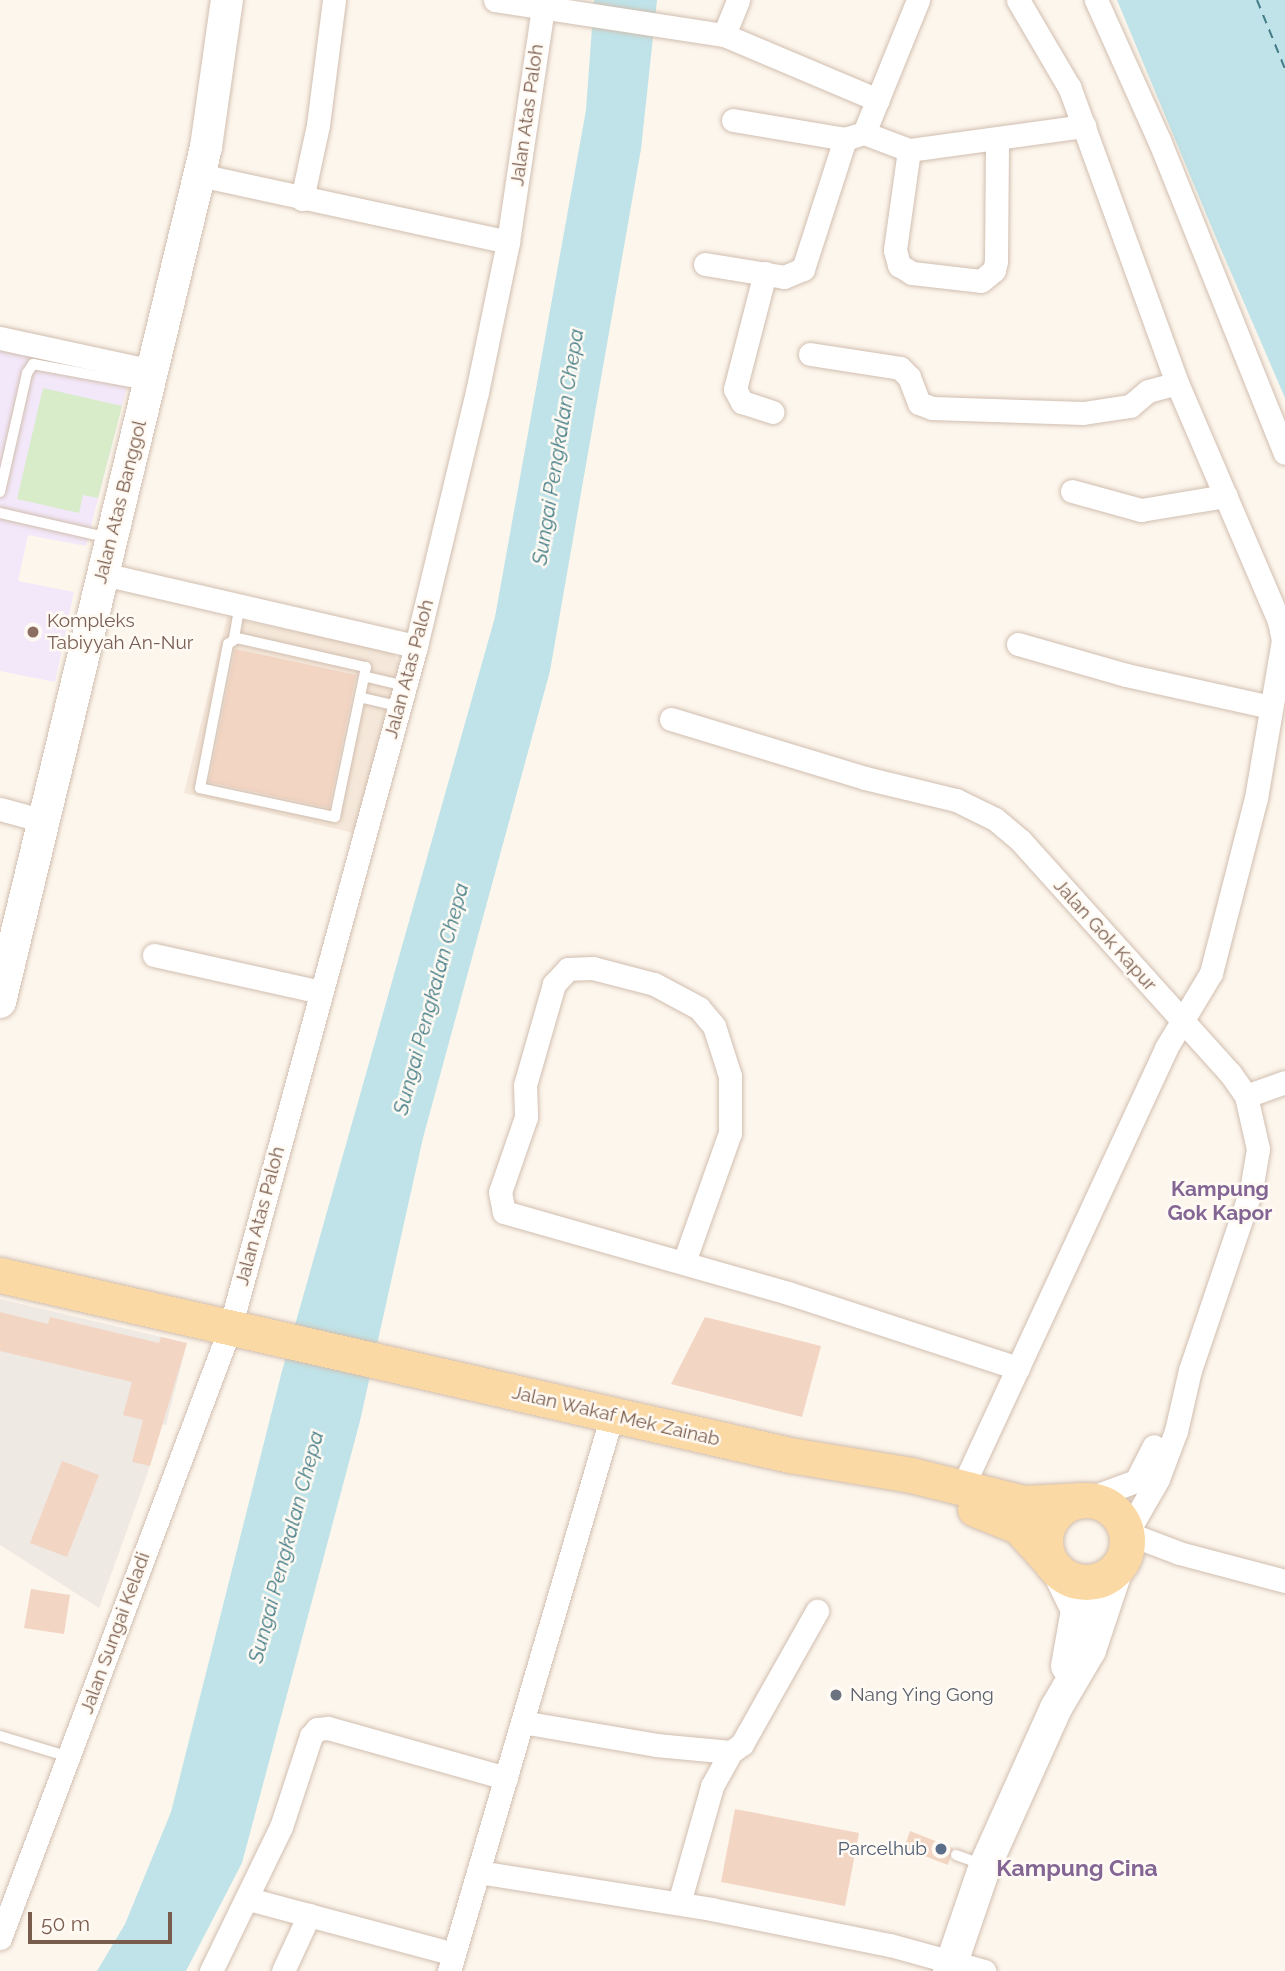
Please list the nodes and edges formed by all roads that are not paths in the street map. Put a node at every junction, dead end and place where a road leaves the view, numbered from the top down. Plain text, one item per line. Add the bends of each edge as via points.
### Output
1 (227, 0) edge
2 (334, 0) edge
3 (495, 0) edge
4 (738, 0) edge
5 (918, 0) edge
6 (1018, 0) edge
7 (1096, 0) edge
8 (544, 3) edge
9 (724, 35) junction
10 (878, 100) junction
11 (733, 121) dead end
12 (1084, 126) junction
13 (854, 136) junction
14 (996, 140) junction
15 (909, 150) junction
16 (199, 175) junction
17 (302, 199) junction
18 (508, 242) junction
19 (705, 264) dead end
20 (765, 273) junction
21 (0, 338) edge
22 (810, 354) dead end
23 (150, 378) junction
24 (1177, 383) junction
25 (772, 412) dead end
26 (1285, 453) edge
27 (1072, 491) dead end
28 (0, 492) edge
29 (1226, 496) junction
30 (0, 513) edge
31 (112, 538) junction
32 (103, 574) junction
33 (240, 605) junction
34 (234, 638) junction
35 (1018, 644) dead end
36 (416, 646) junction
37 (367, 677) junction
38 (402, 696) junction
39 (363, 698) junction
40 (1270, 707) junction
41 (671, 719) dead end
42 (0, 809) edge
43 (44, 821) junction
44 (154, 955) dead end
45 (321, 992) junction
46 (0, 1002) edge
47 (1182, 1020) junction
48 (1285, 1082) edge
49 (1247, 1096) junction
50 (684, 1262) junction
51 (0, 1275) edge
52 (244, 1331) junction
53 (1018, 1368) junction
54 (1190, 1370) junction
55 (612, 1415) junction
56 (790, 1455) junction
57 (962, 1488) junction
58 (1084, 1500) junction
59 (1127, 1534) junction
60 (1054, 1566) junction
61 (1117, 1569) junction
62 (1285, 1581) edge
63 (817, 1611) dead end
64 (1056, 1708) junction
65 (522, 1722) junction
66 (0, 1737) edge
67 (731, 1752) junction
68 (69, 1757) junction
69 (506, 1778) junction
70 (956, 1855) dead end
71 (985, 1866) junction
72 (478, 1872) junction
73 (249, 1899) junction
74 (679, 1903) junction
75 (309, 1915) junction
76 (0, 1938) edge
77 (452, 1963) edge
78 (950, 1966) edge
79 (211, 1971) edge
80 (283, 1971) edge
81 (984, 1971) edge

1 - 16 main road, Jalan Atas Banggol
2 - 17 street via 322,100
3 - 8 street
4 - 9 street
5 - 10 street
6 - 12 street via 1048,46
7 - 26 street via 1159,140
8 - 9 street
8 - 18 street, Jalan Atas Paloh
9 - 10 street
10 - 13 street
11 - 13 street
12 - 14 street
12 - 24 street
13 - 15 street
13 - 20 street via 803,269 791,277
14 - 15 street
14 - 15 street via 996,261 994,270 981,281 912,273 899,265 895,250
16 - 17 street
16 - 23 main road, Jalan Atas Banggol
17 - 18 street
18 - 36 street, Jalan Atas Paloh
19 - 20 street
20 - 25 street via 735,389 742,402
21 - 23 street
22 - 24 street via 900,368 909,377 919,403 932,408 1083,412 1130,406 1148,391
23 - 28 lane via 33,364 27,373
23 - 31 main road, Jalan Atas Banggol
24 - 29 street
27 - 29 street via 1141,510
29 - 40 street via 1283,633
30 - 31 lane
31 - 32 main road, Jalan Atas Banggol
32 - 33 street
32 - 43 main road, Jalan Atas Banggol
33 - 34 lane
33 - 36 street
34 - 37 lane via 360,664 366,667
34 - 39 lane via 228,644 199,780 203,790 335,817
35 - 40 street via 1126,675
36 - 38 street, Jalan Atas Paloh
37 - 38 lane
37 - 39 lane
38 - 39 lane
38 - 45 street, Jalan Atas Paloh
40 - 47 street via 1256,798 1211,974
41 - 47 street, Jalan Gok Kapur via 865,778 956,800 995,819 1020,840
42 - 43 street
43 - 46 main road, Jalan Atas Banggol
44 - 45 street
45 - 52 street, Jalan Atas Paloh
47 - 49 street, Jalan Gok Kapur
47 - 53 street
48 - 49 street
49 - 54 street, Jalan Gok Kapur via 1258,1149 1251,1190
50 - 50 street via 510,1216 501,1207 500,1192 526,1117 525,1084 554,984 568,969 593,968 654,984 699,1008 713,1026 730,1076 730,1133
50 - 53 street
51 - 52 main road, Jalan Wakaf Mek Zainab
52 - 55 main road, Jalan Wakaf Mek Zainab
52 - 68 street, Jalan Sungai Keladi
53 - 57 street
54 - 58 street, Jalan Gok Kapur via 1140,1477
54 - 59 street, Jalan Gok Kapur via 1176,1432 1158,1479
55 - 56 main road, Jalan Wakaf Mek Zainab
55 - 65 street
56 - 57 main road, Jalan Wakaf Mek Zainab
56 - 60 main road, Jalan Wakaf Mek Zainab via 997,1516 1026,1532
57 - 58 main road, Jalan Wakaf Mek Zainab via 1024,1503
58 - 59 main road via 1116,1513
58 - 60 main road via 1071,1503 1050,1520 1045,1546
59 - 61 main road via 1124,1558
59 - 62 street
60 - 61 main road via 1070,1580 1095,1582
60 - 64 main road via 1073,1598 1078,1622
61 - 64 main road via 1090,1650
63 - 67 street via 742,1744
64 - 71 main road
65 - 67 street via 656,1745
65 - 69 street
66 - 68 lane
67 - 74 street via 712,1786
68 - 76 street, Jalan Sungai Keladi
69 - 72 street
69 - 73 street via 328,1728 317,1729 310,1736 281,1827
70 - 71 lane
71 - 78 main road
72 - 74 street
72 - 77 street
73 - 75 street
73 - 79 street
74 - 78 street via 890,1945
75 - 77 street
75 - 80 street
78 - 81 street

